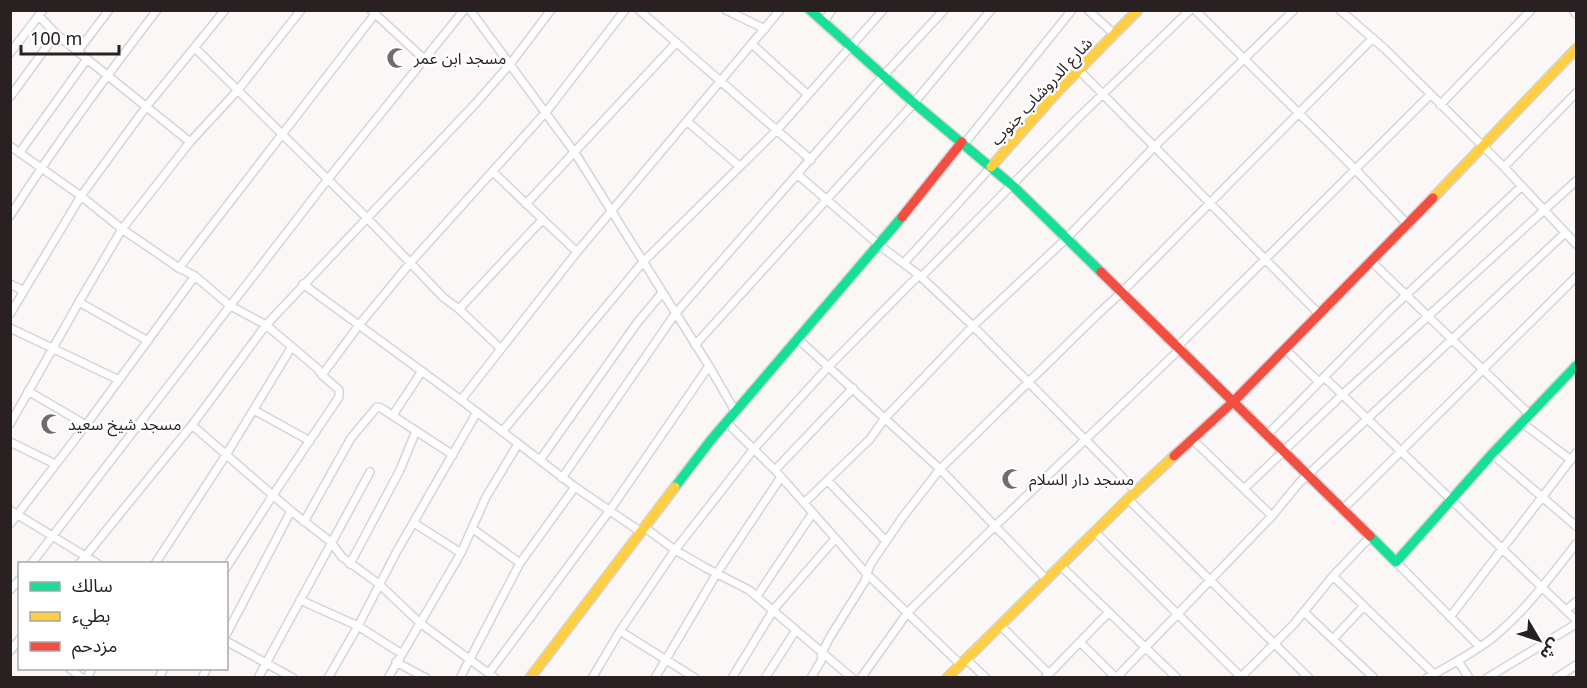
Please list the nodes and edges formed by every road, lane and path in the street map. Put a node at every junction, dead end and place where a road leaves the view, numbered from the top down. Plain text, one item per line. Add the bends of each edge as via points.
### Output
1 (109, 10) edge
2 (157, 10) edge
3 (225, 10) edge
4 (301, 10) edge
5 (464, 10) edge
6 (471, 10) edge
7 (551, 10) edge
8 (625, 10) edge
9 (639, 10) edge
10 (726, 10) edge
11 (780, 10) edge
12 (810, 10) edge
13 (832, 10) edge
14 (883, 10) edge
15 (944, 10) edge
16 (991, 10) edge
17 (1072, 10) edge
18 (1088, 10) edge
19 (1138, 10) edge
20 (1190, 10) edge
21 (1196, 10) edge
22 (1294, 10) edge
23 (1532, 10) edge
24 (1573, 10) edge
25 (1341, 11) edge
26 (373, 12) edge
27 (41, 13) edge
28 (1576, 14) edge
29 (823, 22) junction
30 (765, 29) junction
31 (56, 34) junction
32 (1115, 35) junction
33 (1373, 38) junction
34 (676, 43) junction
35 (753, 45) junction
36 (850, 46) junction
37 (195, 48) junction
38 (1576, 49) edge
39 (78, 51) junction
40 (10, 53) edge
41 (87, 59) junction
42 (424, 59) junction
43 (1246, 59) junction
44 (511, 63) junction
45 (1078, 69) junction
46 (107, 75) junction
47 (883, 76) junction
48 (722, 82) junction
49 (238, 90) junction
50 (1576, 93) edge
51 (807, 94) junction
52 (1103, 94) junction
53 (1430, 95) junction
54 (10, 97) edge
55 (914, 103) junction
56 (1440, 105) junction
57 (146, 107) junction
58 (546, 112) junction
59 (1298, 113) junction
60 (688, 122) junction
61 (777, 130) junction
62 (283, 134) junction
63 (190, 142) junction
64 (963, 143) junction
65 (1482, 145) junction
66 (10, 146) edge
67 (1154, 147) junction
68 (20, 153) junction
69 (575, 153) junction
70 (811, 159) junction
71 (739, 166) junction
72 (992, 167) junction
73 (1504, 167) junction
74 (42, 168) junction
75 (1356, 170) junction
76 (493, 172) junction
77 (797, 174) junction
78 (328, 179) junction
79 (1576, 181) edge
80 (1013, 186) junction
81 (1522, 186) junction
82 (81, 196) junction
83 (10, 200) edge
84 (827, 201) junction
85 (1209, 203) junction
86 (18, 204) junction
87 (526, 204) junction
88 (1544, 210) junction
89 (612, 212) junction
90 (10, 216) edge
91 (368, 219) junction
92 (542, 220) junction
93 (1408, 225) junction
94 (122, 229) junction
95 (1565, 233) junction
96 (1067, 238) junction
97 (879, 244) junction
98 (1576, 244) edge
99 (577, 252) junction
100 (1265, 258) junction
101 (411, 262) junction
102 (643, 262) junction
103 (1372, 262) junction
104 (904, 263) junction
105 (179, 268) junction
106 (195, 276) junction
107 (920, 276) junction
108 (1576, 277) edge
109 (10, 284) edge
110 (303, 284) junction
111 (24, 291) junction
112 (662, 292) junction
113 (1122, 292) junction
114 (1406, 295) junction
115 (79, 302) junction
116 (230, 305) junction
117 (459, 309) junction
118 (10, 314) edge
119 (675, 314) junction
120 (1319, 314) junction
121 (1428, 317) junction
122 (266, 325) junction
123 (359, 325) junction
124 (973, 326) junction
125 (10, 328) edge
126 (798, 339) junction
127 (1451, 339) junction
128 (148, 341) junction
129 (695, 345) junction
130 (1179, 347) junction
131 (54, 348) junction
132 (291, 348) junction
133 (501, 349) junction
134 (1285, 349) junction
135 (709, 366) junction
136 (829, 366) junction
137 (1576, 366) edge
138 (422, 371) junction
139 (1484, 371) junction
140 (322, 375) junction
141 (1322, 379) junction
142 (119, 380) junction
143 (1030, 382) junction
144 (853, 388) junction
145 (28, 391) junction
146 (1343, 394) junction
147 (461, 400) junction
148 (1234, 401) junction
149 (254, 410) junction
150 (735, 411) junction
151 (477, 412) junction
152 (1529, 414) junction
153 (393, 415) junction
154 (885, 418) junction
155 (1368, 418) junction
156 (726, 422) junction
157 (1521, 422) junction
158 (10, 424) edge
159 (86, 425) junction
160 (192, 425) junction
161 (416, 431) junction
162 (502, 432) junction
163 (1268, 435) junction
164 (1085, 439) junction
165 (1193, 440) junction
166 (310, 441) junction
167 (10, 442) edge
168 (518, 444) junction
169 (753, 450) junction
170 (1284, 450) junction
171 (1402, 451) junction
172 (1491, 454) junction
173 (226, 455) junction
174 (453, 455) junction
175 (1574, 457) edge
176 (540, 460) junction
177 (55, 464) junction
178 (940, 469) junction
179 (775, 470) junction
180 (370, 472) dead end
181 (1309, 474) junction
182 (781, 477) junction
183 (562, 478) junction
184 (828, 481) junction
185 (575, 488) junction
186 (1244, 489) junction
187 (1137, 492) junction
188 (273, 495) junction
189 (1542, 498) junction
190 (1128, 499) junction
191 (1450, 500) junction
192 (804, 503) junction
193 (1343, 509) junction
194 (610, 510) junction
195 (14, 512) edge
196 (291, 512) junction
197 (812, 514) junction
198 (1272, 516) junction
199 (304, 522) junction
200 (414, 523) junction
201 (10, 524) edge
202 (1576, 526) edge
203 (994, 527) junction
204 (473, 529) junction
205 (643, 529) junction
206 (1095, 532) junction
207 (53, 536) junction
208 (1370, 537) junction
209 (834, 540) junction
210 (886, 541) junction
211 (331, 542) junction
212 (1576, 544) edge
213 (1502, 549) junction
214 (675, 550) junction
215 (461, 553) junction
216 (85, 555) junction
217 (34, 562) edge
218 (80, 562) edge
219 (95, 562) edge
220 (156, 562) edge
221 (1396, 562) junction
222 (520, 563) junction
223 (350, 564) junction
224 (228, 565) edge
225 (1061, 566) junction
226 (717, 573) junction
227 (866, 573) junction
228 (1333, 576) junction
229 (1047, 580) junction
230 (1210, 581) junction
231 (379, 584) junction
232 (1542, 587) junction
233 (757, 596) junction
234 (300, 600) junction
235 (1576, 602) edge
236 (1364, 606) junction
237 (774, 609) junction
238 (1566, 610) junction
239 (908, 612) junction
240 (1109, 612) junction
241 (1305, 612) junction
242 (1178, 613) junction
243 (1450, 617) junction
244 (1576, 622) edge
245 (420, 623) junction
246 (1000, 625) junction
247 (358, 626) junction
248 (796, 630) junction
249 (228, 631) edge
250 (620, 632) junction
251 (1333, 639) junction
252 (228, 642) edge
253 (1080, 642) junction
254 (1275, 644) junction
255 (1145, 647) junction
256 (1480, 647) junction
257 (822, 653) junction
258 (402, 654) junction
259 (666, 659) junction
260 (469, 660) junction
261 (1458, 661) junction
262 (266, 662) junction
263 (396, 662) junction
264 (963, 662) junction
265 (1576, 665) edge
266 (492, 675) edge
267 (1047, 676) edge
268 (1430, 676) edge
269 (1241, 677) edge
270 (258, 678) edge
271 (293, 678) edge
272 (328, 678) edge
273 (388, 678) edge
274 (426, 678) edge
275 (460, 678) edge
276 (530, 678) edge
277 (592, 678) edge
278 (655, 678) edge
279 (695, 678) edge
280 (732, 678) edge
281 (765, 678) edge
282 (811, 678) edge
283 (852, 678) edge
284 (861, 678) edge
285 (947, 678) edge
286 (986, 678) edge
287 (1177, 678) edge
288 (1309, 678) edge
289 (1374, 678) edge
290 (1469, 678) edge
291 (1487, 678) edge
292 (1556, 678) edge

1 - 39 street
2 - 46 street
3 - 37 street
4 - 49 street
5 - 42 street
6 - 44 street
7 - 44 street
8 - 58 street
9 - 34 street
10 - 30 street
11 - 30 street
12 - 29 street
13 - 29 street
14 - 36 street
15 - 47 street
16 - 55 street
17 - 64 street
18 - 32 street
19 - 32 street, شارع الدروشاب جنوب
20 - 52 street
21 - 43 street
22 - 43 street
23 - 56 street
24 - 28 street
25 - 33 street
26 - 42 street
26 - 62 street
27 - 31 street
27 - 40 street
29 - 36 street
30 - 35 street
31 - 39 street
31 - 54 street
32 - 45 street, شارع الدروشاب جنوب
33 - 53 street
33 - 59 street
34 - 48 street
34 - 69 street
35 - 48 street
35 - 51 street
36 - 47 street
36 - 51 street
37 - 49 street
37 - 57 street
38 - 65 street
39 - 41 street
41 - 46 street
41 - 68 street
42 - 78 street
43 - 59 street
43 - 67 street
44 - 58 street
44 - 91 street
45 - 52 street
45 - 72 street, شارع الدروشاب جنوب
46 - 57 street
46 - 74 street
47 - 55 street
47 - 70 street
48 - 60 street
48 - 61 street
49 - 62 street
49 - 63 street
50 - 73 street
51 - 61 street
52 - 67 street
52 - 80 street
53 - 56 street
53 - 75 street
55 - 64 street
55 - 84 street
56 - 65 street
57 - 63 street
57 - 82 street
58 - 69 street
58 - 76 street
59 - 75 street
59 - 85 street
60 - 71 street
60 - 89 street
61 - 70 street
61 - 71 street
62 - 78 street
62 - 105 street
63 - 94 street
64 - 72 street
64 - 97 street
65 - 73 street
65 - 93 street
66 - 68 street
67 - 85 street
67 - 96 street
68 - 74 street
69 - 87 street
69 - 89 street
70 - 77 street
71 - 102 street
72 - 80 street
72 - 104 street
73 - 81 street
74 - 82 street
74 - 86 street
75 - 93 street
75 - 100 street
76 - 87 street
76 - 101 street
77 - 84 street
77 - 119 street
78 - 91 street
78 - 116 street
79 - 88 street
80 - 96 street
80 - 107 street
81 - 88 street
81 - 114 street
82 - 94 street
82 - 111 street
83 - 86 street
84 - 97 street
84 - 129 street
85 - 100 street
85 - 113 street
86 - 90 street
87 - 92 street
88 - 95 street
88 - 121 street
89 - 99 street
89 - 102 street
91 - 101 street
91 - 110 street
92 - 99 street
92 - 117 street
93 - 103 street
94 - 105 street
94 - 115 street
95 - 98 street
95 - 127 street
96 - 113 street
96 - 124 street
97 - 104 street
97 - 126 street
99 - 133 street
100 - 120 street
100 - 130 street
101 - 117 street
101 - 123 street
102 - 112 street
102 - 162 street
103 - 114 street
103 - 120 street
104 - 107 street
105 - 106 street
106 - 116 street
106 - 128 street
107 - 124 street
107 - 136 street
108 - 139 street
109 - 111 street
110 - 122 street
110 - 123 street
111 - 118 street
112 - 119 street
112 - 176 street
113 - 130 street
113 - 143 street
114 - 121 street
114 - 141 street
115 - 128 street
115 - 131 street
116 - 122 street
116 - 207 street
117 - 133 street
119 - 129 street
119 - 183 street
120 - 134 street
121 - 127 street
121 - 146 street
122 - 132 street
122 - 160 street
123 - 138 street
123 - 140 street
124 - 143 street
124 - 154 street
125 - 131 street
126 - 136 street
126 - 150 street
127 - 139 street
127 - 155 street
128 - 142 street
129 - 135 street
130 - 148 street
130 - 164 street
131 - 142 street
131 - 145 street
132 - 140 street
132 - 149 street
133 - 147 street
134 - 141 street
134 - 148 street
135 - 150 street
135 - 194 street
136 - 144 street
136 - 169 street
137 - 152 street
138 - 147 street
138 - 153 street
139 - 152 street
139 - 171 street
140 - 166 street via 339,390 339,397
141 - 146 street
141 - 163 street
142 - 159 street
143 - 164 street
143 - 178 street
144 - 154 street
144 - 179 street
145 - 158 street
145 - 159 street
146 - 155 street
146 - 170 street
147 - 151 street
148 - 163 street
148 - 165 street
149 - 166 street
149 - 173 street
150 - 156 street
151 - 162 street
151 - 174 street
152 - 157 street
153 - 161 street
153 - 199 street via 381,408 373,410 351,438
154 - 178 street
154 - 184 street
155 - 171 street
155 - 181 street
156 - 169 street
156 - 205 street
157 - 172 street
157 - 175 street
159 - 177 street
160 - 173 street
160 - 216 street
161 - 174 street
161 - 223 street via 400,470
162 - 168 street
163 - 170 street
164 - 187 street
164 - 203 street
165 - 186 street
165 - 187 street
166 - 188 street
167 - 177 street
168 - 176 street
168 - 204 street via 486,496
169 - 179 street
169 - 214 street
170 - 181 street
170 - 186 street
171 - 191 street
171 - 193 street
172 - 189 street
172 - 191 street
173 - 188 street
173 - 220 street
174 - 200 street
175 - 189 street
176 - 183 street
177 - 195 street
178 - 203 street
178 - 210 street
179 - 182 street
180 - 211 street
181 - 193 street
181 - 198 street
182 - 192 street
182 - 226 street
183 - 185 street
184 - 192 street
184 - 210 street
185 - 194 street
185 - 222 street
186 - 198 street
187 - 190 street
188 - 196 street
188 - 224 street
189 - 202 street
189 - 213 street
190 - 206 street
190 - 230 street
191 - 213 street
191 - 221 street
192 - 197 street
193 - 208 street
194 - 205 street
194 - 266 street
195 - 201 street
195 - 207 street
196 - 199 street
196 - 249 street
197 - 209 street
197 - 233 street
198 - 230 street
199 - 211 street
200 - 215 street
200 - 231 street
203 - 229 street
203 - 239 street
204 - 215 street
204 - 222 street
205 - 214 street
205 - 276 street
206 - 225 street
206 - 242 street
207 - 216 street
207 - 217 street
208 - 221 street
208 - 228 street
209 - 227 street
209 - 237 street
210 - 227 street
211 - 223 street
211 - 234 street
212 - 232 street
213 - 232 street
213 - 243 street
214 - 226 street
214 - 250 street
215 - 245 street
216 - 218 street
216 - 219 street
221 - 243 street
222 - 260 street
223 - 231 street
225 - 229 street
225 - 240 street
226 - 233 street
226 - 259 street
227 - 239 street
227 - 257 street
228 - 236 street
228 - 241 street
229 - 246 street
230 - 242 street
230 - 254 street
231 - 245 street
231 - 247 street
232 - 238 street
232 - 256 street
233 - 237 street
234 - 247 street
234 - 262 street
235 - 238 street
236 - 251 street
236 - 268 street
237 - 248 street
237 - 280 street
238 - 244 street
239 - 264 street
239 - 284 street
240 - 253 street
240 - 255 street
241 - 251 street
241 - 254 street
242 - 255 street
242 - 269 street
243 - 256 street
244 - 291 street
245 - 258 street
245 - 260 street
246 - 264 street
246 - 267 street
247 - 258 street
247 - 272 street
248 - 257 street
248 - 281 street
250 - 259 street
250 - 277 street
251 - 289 street
252 - 262 street
253 - 255 street via 1116,678
253 - 267 street
254 - 269 street
254 - 288 street
255 - 287 street
256 - 261 street
257 - 282 street
257 - 283 street
258 - 263 street
259 - 278 street
259 - 279 street
260 - 266 street
260 - 275 street
261 - 268 street
261 - 290 street
262 - 270 street
262 - 271 street
263 - 273 street
263 - 274 street
264 - 285 street
264 - 286 street
265 - 292 street

